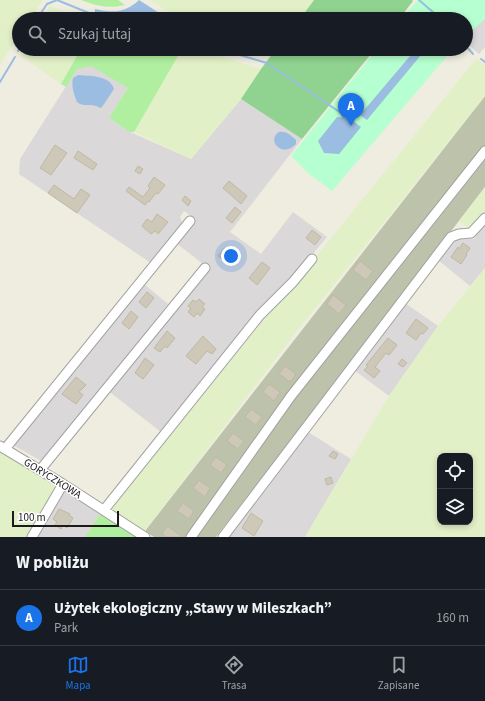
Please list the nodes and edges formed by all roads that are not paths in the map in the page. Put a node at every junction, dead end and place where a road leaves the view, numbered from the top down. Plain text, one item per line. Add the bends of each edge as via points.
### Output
1 (485, 152) edge
2 (485, 218) edge
3 (190, 221) dead end
4 (312, 259) dead end
5 (205, 268) dead end
6 (2, 447) edge
7 (40, 470) junction
8 (63, 484) junction
9 (104, 510) junction
10 (32, 537) edge
11 (146, 537) edge
12 (191, 537) edge
13 (223, 537) edge

1 - 12 street via 296,390
2 - 13 street via 471,233 451,237
3 - 6 street
4 - 9 street via 260,315
5 - 7 street
6 - 7 street, GORYCZKOWA
7 - 8 street, GORYCZKOWA
8 - 9 street, GORYCZKOWA
8 - 10 street
9 - 11 street, GORYCZKOWA

